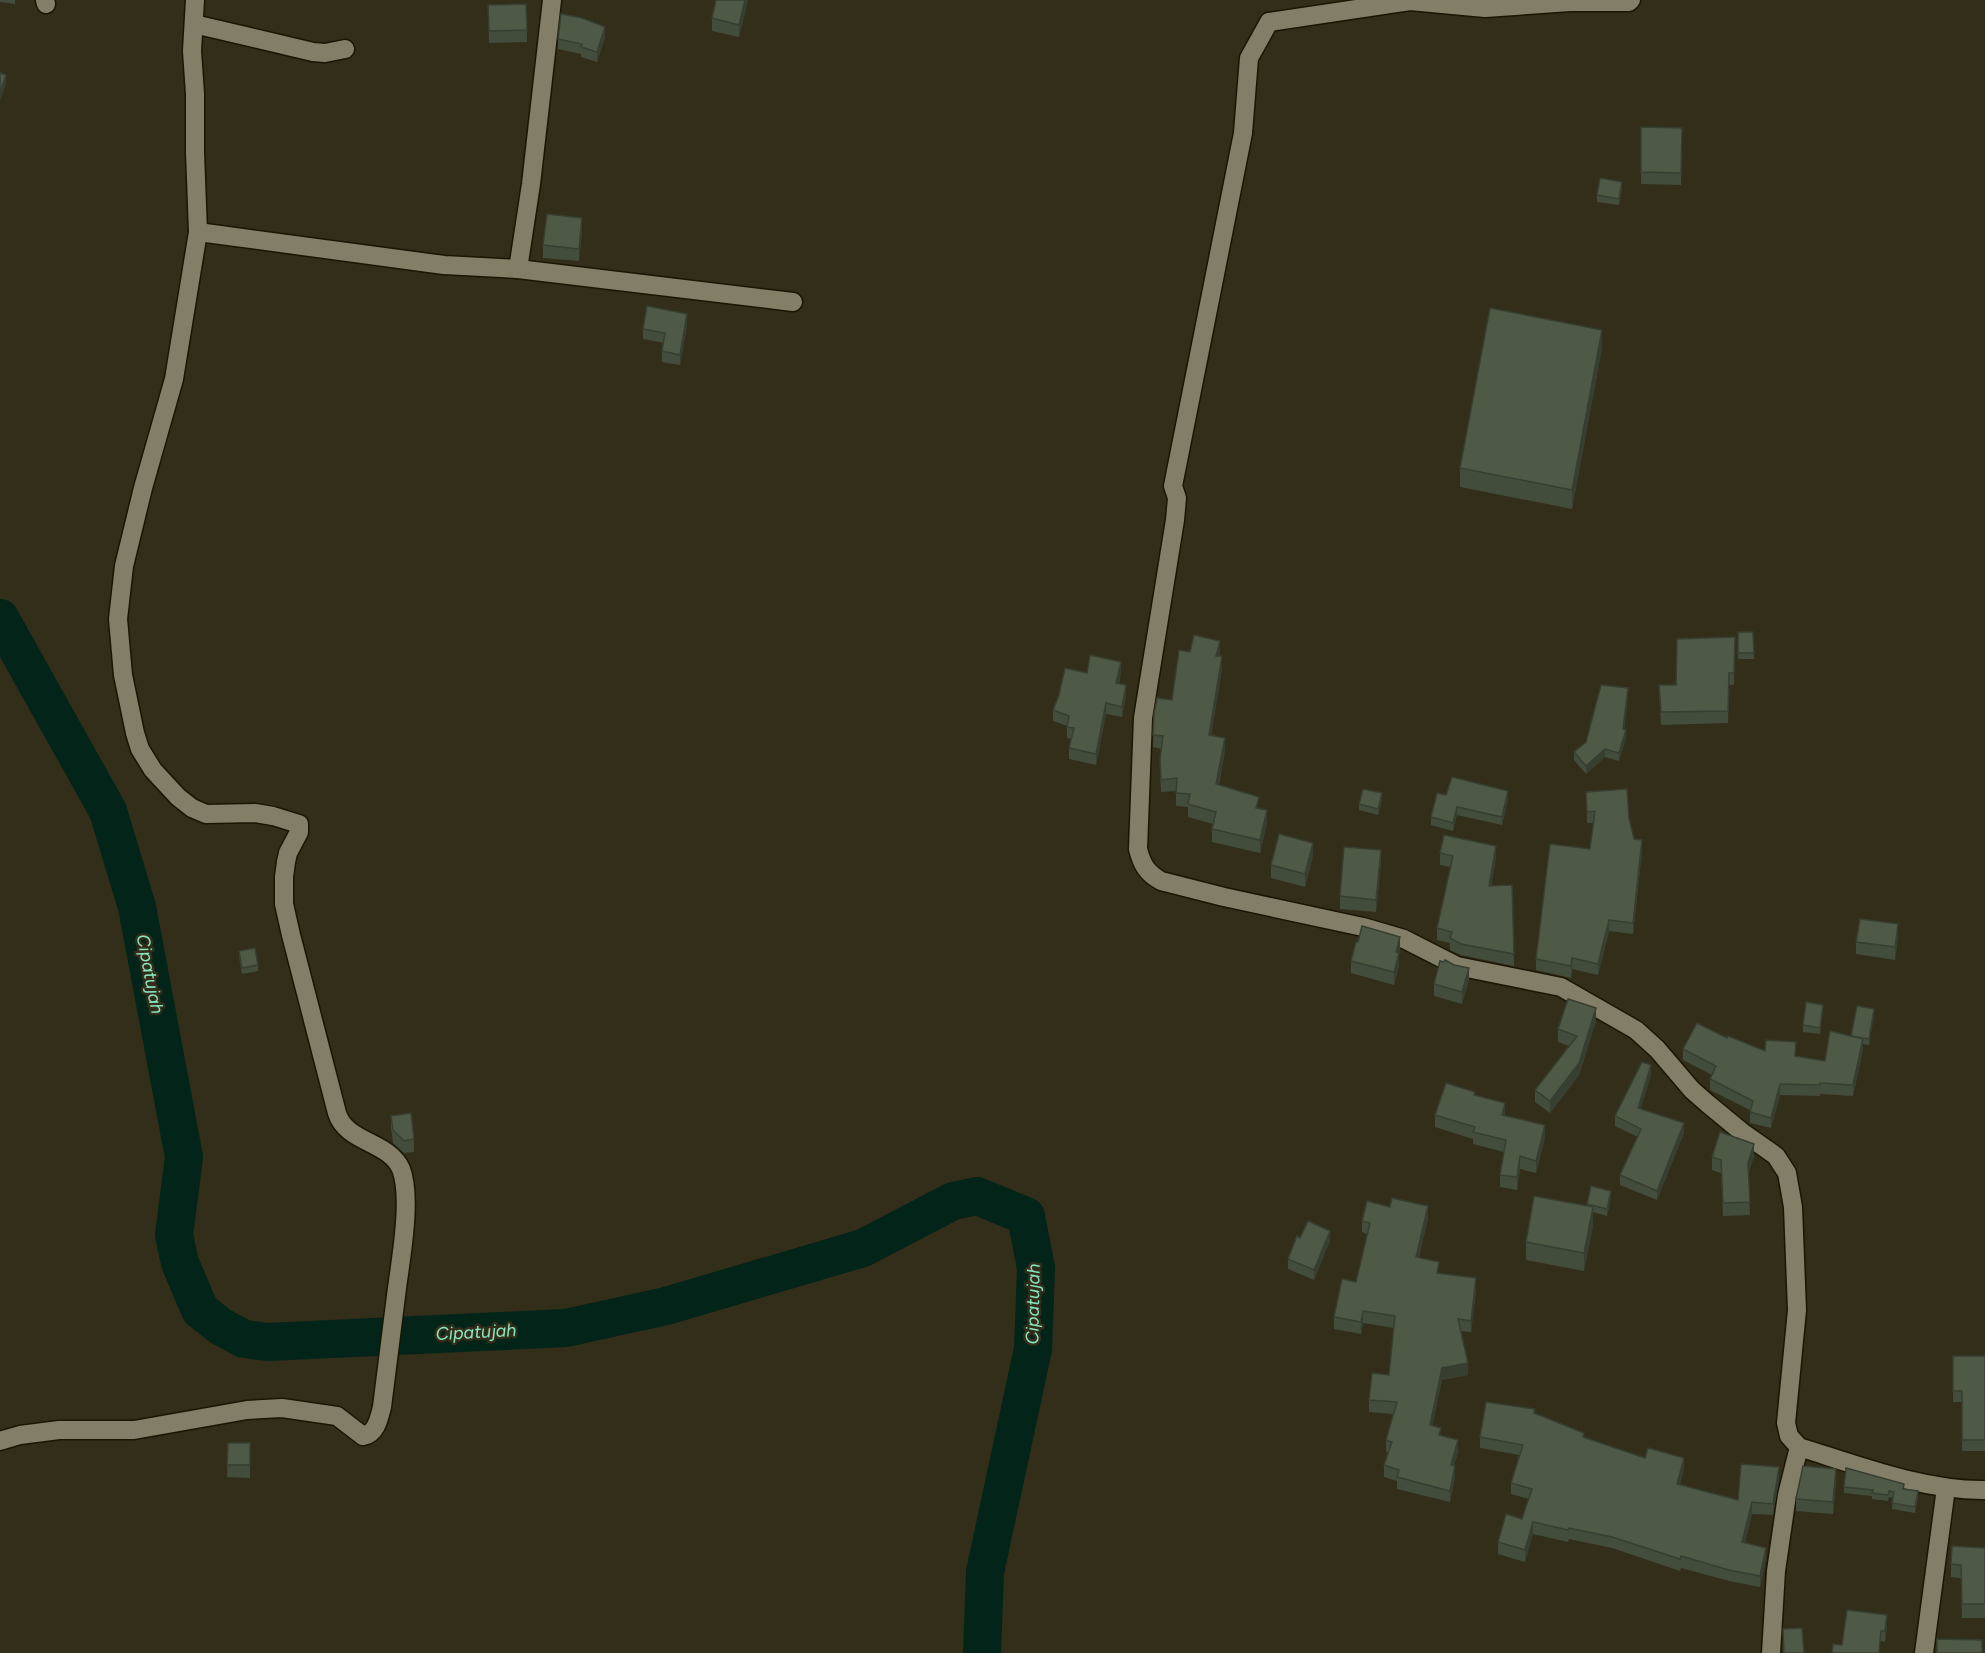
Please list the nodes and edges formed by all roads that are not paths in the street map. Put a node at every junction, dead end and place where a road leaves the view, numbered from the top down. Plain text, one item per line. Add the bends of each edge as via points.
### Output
1 (195, 0) edge
2 (552, 0) edge
3 (1631, 0) edge
4 (194, 24) junction
5 (345, 49) dead end
6 (198, 232) junction
7 (518, 269) junction
8 (793, 302) dead end
9 (0, 1441) edge
10 (1799, 1447) junction
11 (1946, 1488) junction
12 (1985, 1490) edge
13 (1772, 1653) edge
14 (1924, 1653) edge

1 - 4 street
2 - 7 street
3 - 10 street via 1485,8 1410,1 1269,22 1249,58 1242,133 1173,486 1177,498 1175,519 1143,718 1138,849 1143,866 1161,881 1387,933 1457,966 1569,991 1636,1030 1692,1090 1776,1156 1787,1173 1793,1207 1797,1310 1786,1422 1789,1436
4 - 5 street via 313,52
4 - 6 street
6 - 7 street via 444,265
6 - 9 street via 174,379 124,566 118,619 123,675 140,749 178,797 206,814 255,813 299,824 288,854 284,904 339,1120 393,1158 400,1168 405,1192 404,1239 382,1407 375,1427 365,1436 337,1416 282,1408 247,1410 134,1430 59,1430
7 - 8 street
10 - 11 street
10 - 13 street via 1787,1495 1776,1571
11 - 12 street
11 - 14 street

